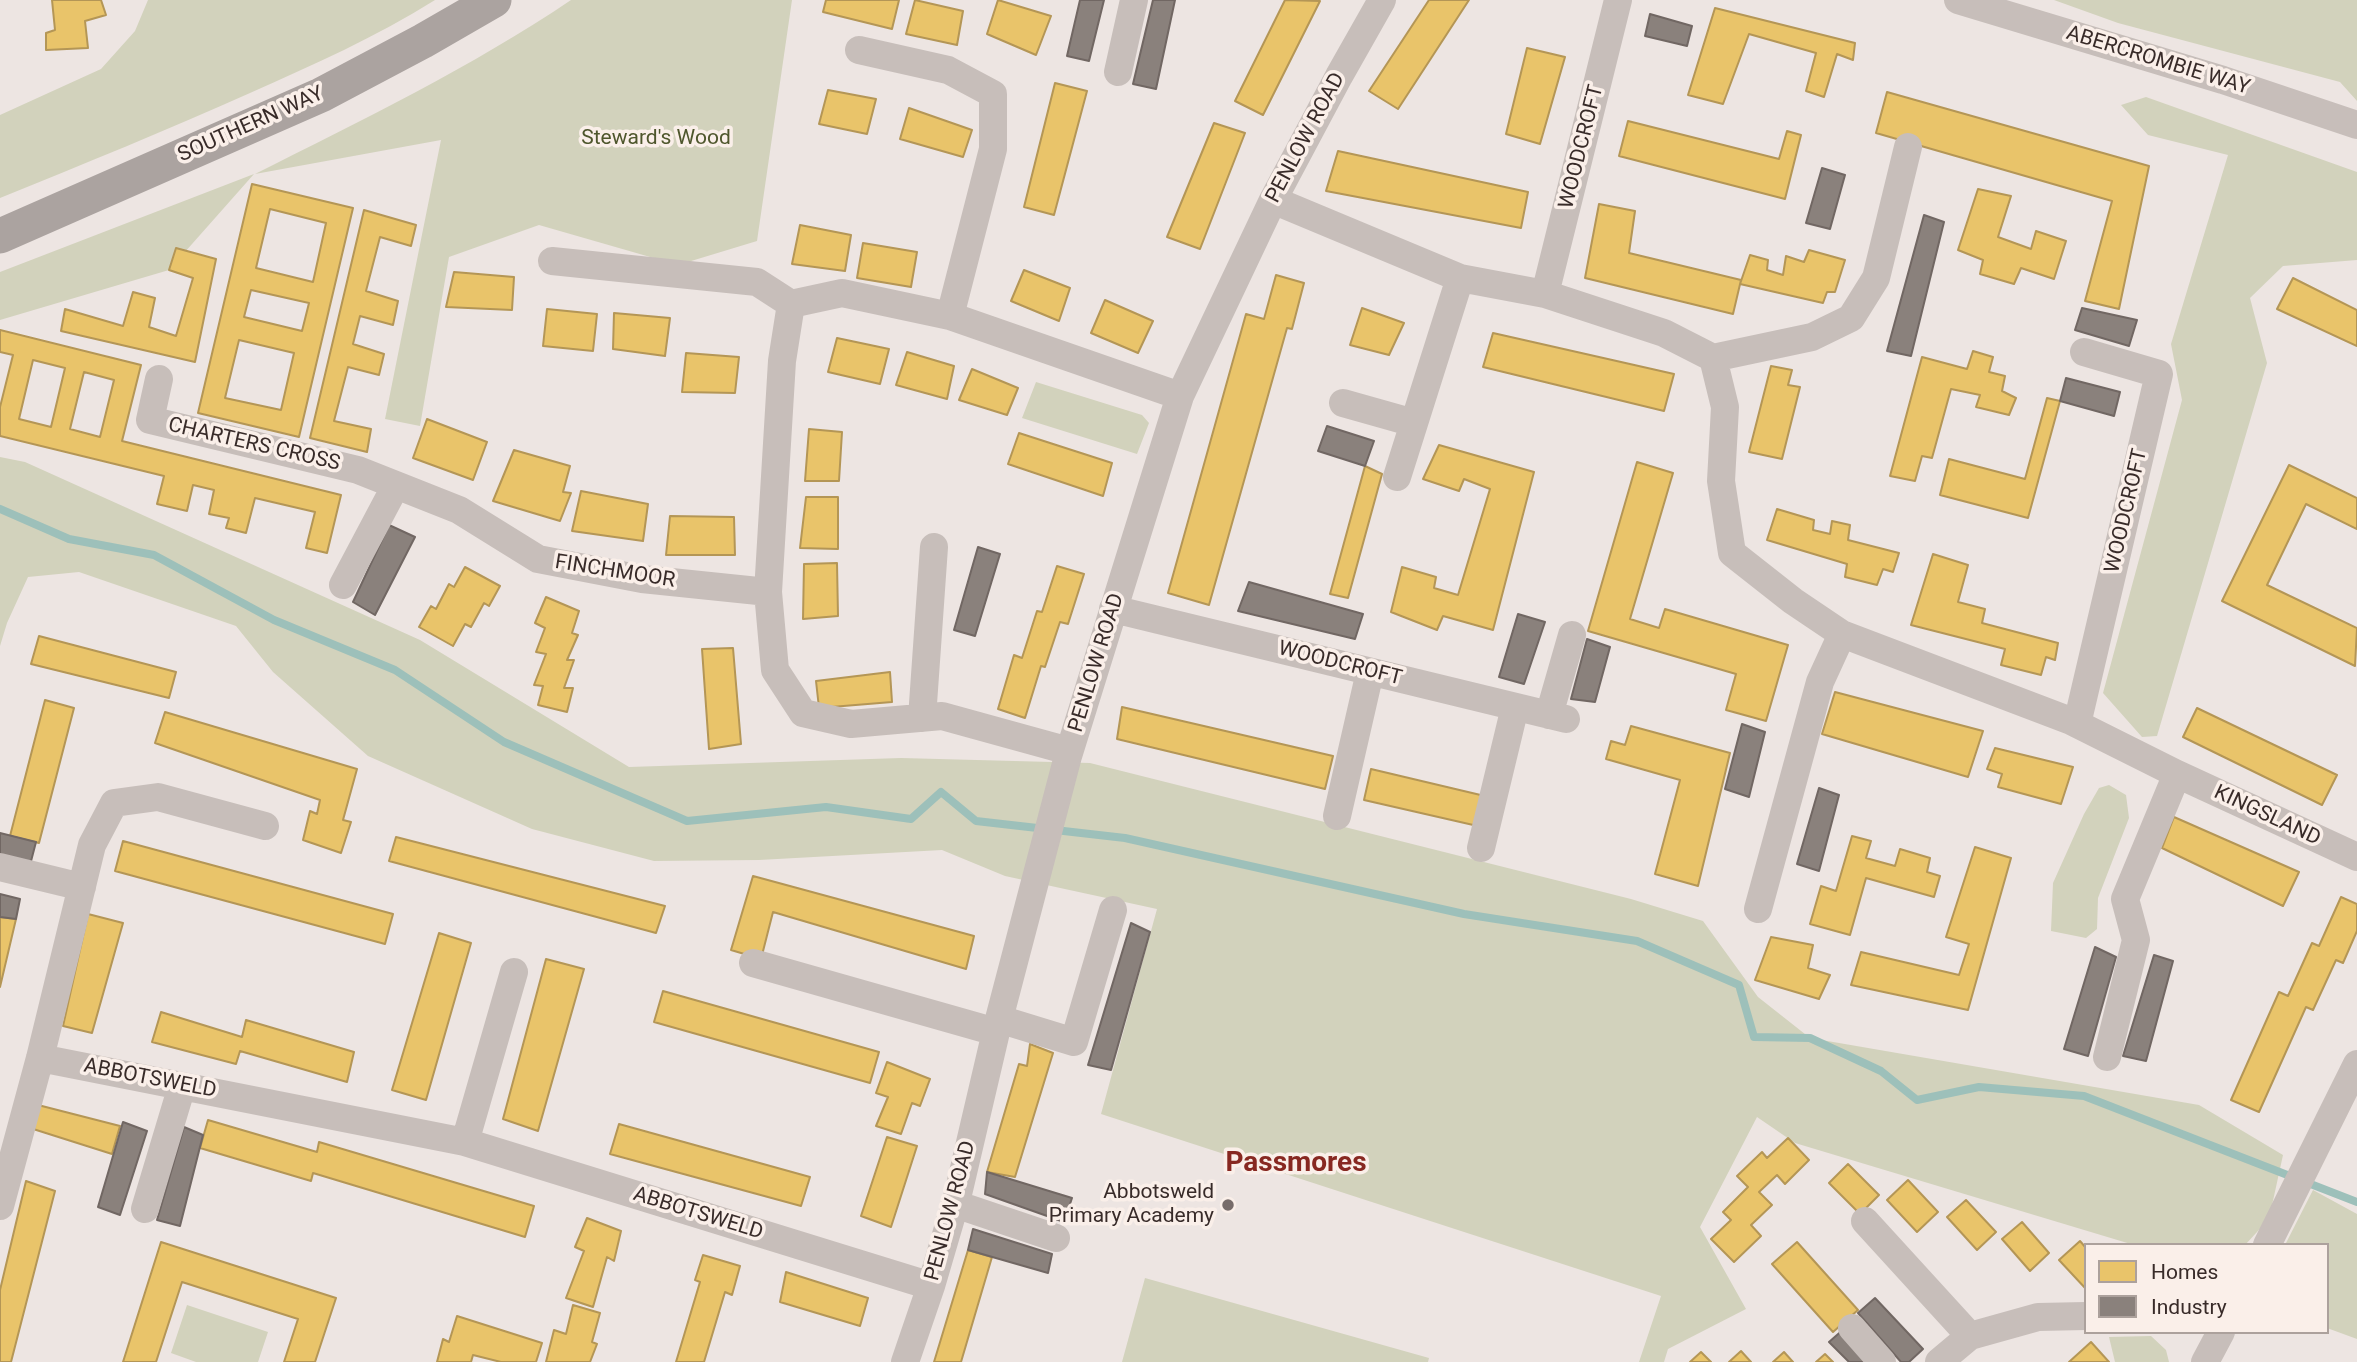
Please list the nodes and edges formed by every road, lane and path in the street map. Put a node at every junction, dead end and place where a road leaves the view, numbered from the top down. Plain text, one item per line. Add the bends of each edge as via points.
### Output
1 (494, 0) edge
2 (1134, 0) edge
3 (1382, 0) edge
4 (1618, 0) edge
5 (1958, 0) edge
6 (859, 50) dead end
7 (1118, 72) dead end
8 (2357, 125) edge
9 (1908, 147) dead end
10 (1273, 200) junction
11 (0, 236) edge
12 (552, 261) dead end
13 (1460, 278) junction
14 (1545, 294) junction
15 (791, 304) junction
16 (950, 316) junction
17 (2084, 352) dead end
18 (1713, 358) junction
19 (159, 379) dead end
20 (1180, 396) junction
21 (1343, 403) dead end
22 (1414, 423) junction
23 (358, 470) joint
24 (1397, 477) dead end
25 (396, 485) junction
26 (934, 547) dead end
27 (343, 585) dead end
28 (768, 592) junction
29 (1113, 610) junction
30 (1842, 634) junction
31 (1572, 635) dead end
32 (1370, 672) junction
33 (1514, 707) junction
34 (922, 718) junction
35 (2077, 724) junction
36 (1069, 751) junction
37 (2177, 774) junction
38 (1337, 816) dead end
39 (265, 826) dead end
40 (1481, 848) dead end
41 (2357, 857) edge
42 (0, 867) edge
43 (82, 887) junction
44 (1758, 909) dead end
45 (1114, 910) dead end
46 (753, 963) dead end
47 (514, 972) dead end
48 (998, 1026) junction
49 (2107, 1057) dead end
50 (40, 1058) junction
51 (2357, 1064) edge
52 (182, 1086) junction
53 (465, 1142) junction
54 (6, 1162) edge
55 (955, 1204) junction
56 (0, 1206) edge
57 (145, 1209) dead end
58 (1865, 1221) dead end
59 (1056, 1238) dead end
60 (2268, 1243) edge
61 (931, 1286) junction
62 (2084, 1316) edge
63 (1852, 1328) dead end
64 (2220, 1334) edge
65 (1970, 1336) junction
66 (905, 1362) edge
67 (1882, 1362) edge
68 (1939, 1362) edge
69 (2204, 1362) edge

1 - 11 main road, SOUTHERN WAY via 321,95
2 - 7 street
3 - 10 street, PENLOW ROAD
4 - 14 street, WOODCROFT
5 - 8 street, ABERCROMBIE WAY
6 - 16 street via 948,70 993,94 992,149
9 - 18 street via 1876,278 1850,318 1812,337
10 - 13 street
10 - 20 street, PENLOW ROAD
12 - 15 street via 757,282
13 - 14 street
13 - 22 street
14 - 18 street via 1664,333
15 - 16 street via 842,293
15 - 28 street via 782,361
16 - 20 street
17 - 35 street, WOODCROFT via 2159,374
18 - 30 street via 1725,407 1721,481 1732,553
19 - 23 street, CHARTERS CROSS via 150,420
20 - 29 street, PENLOW ROAD
21 - 22 street
22 - 24 street
23 - 25 street, FINCHMOOR
25 - 27 street
25 - 28 street, FINCHMOOR via 459,510 538,559 642,579
26 - 34 street
28 - 34 street via 775,670 803,713 851,724
29 - 32 street, WOODCROFT
29 - 36 street, PENLOW ROAD
30 - 35 street
30 - 44 street via 1820,682
31 - 33 street, WOODCROFT via 1557,717
32 - 33 street, WOODCROFT
32 - 38 street
33 - 40 street
34 - 36 street via 942,716
35 - 37 street
36 - 48 street, PENLOW ROAD
37 - 41 street, KINGSLAND
37 - 49 street via 2124,899 2136,940
39 - 43 street via 158,797 114,803 92,845
42 - 43 street
43 - 50 street
45 - 48 street via 1074,1042
46 - 48 street
47 - 53 street
48 - 55 street, PENLOW ROAD
50 - 52 street, ABBOTSWELD
50 - 54 street
51 - 60 street
52 - 53 street, ABBOTSWELD
52 - 57 street
53 - 61 street, ABBOTSWELD
54 - 56 street
55 - 59 street
55 - 61 street, PENLOW ROAD
58 - 65 street
61 - 66 street, PENLOW ROAD
62 - 65 street via 2038,1317
63 - 67 street
64 - 69 street
65 - 68 street

